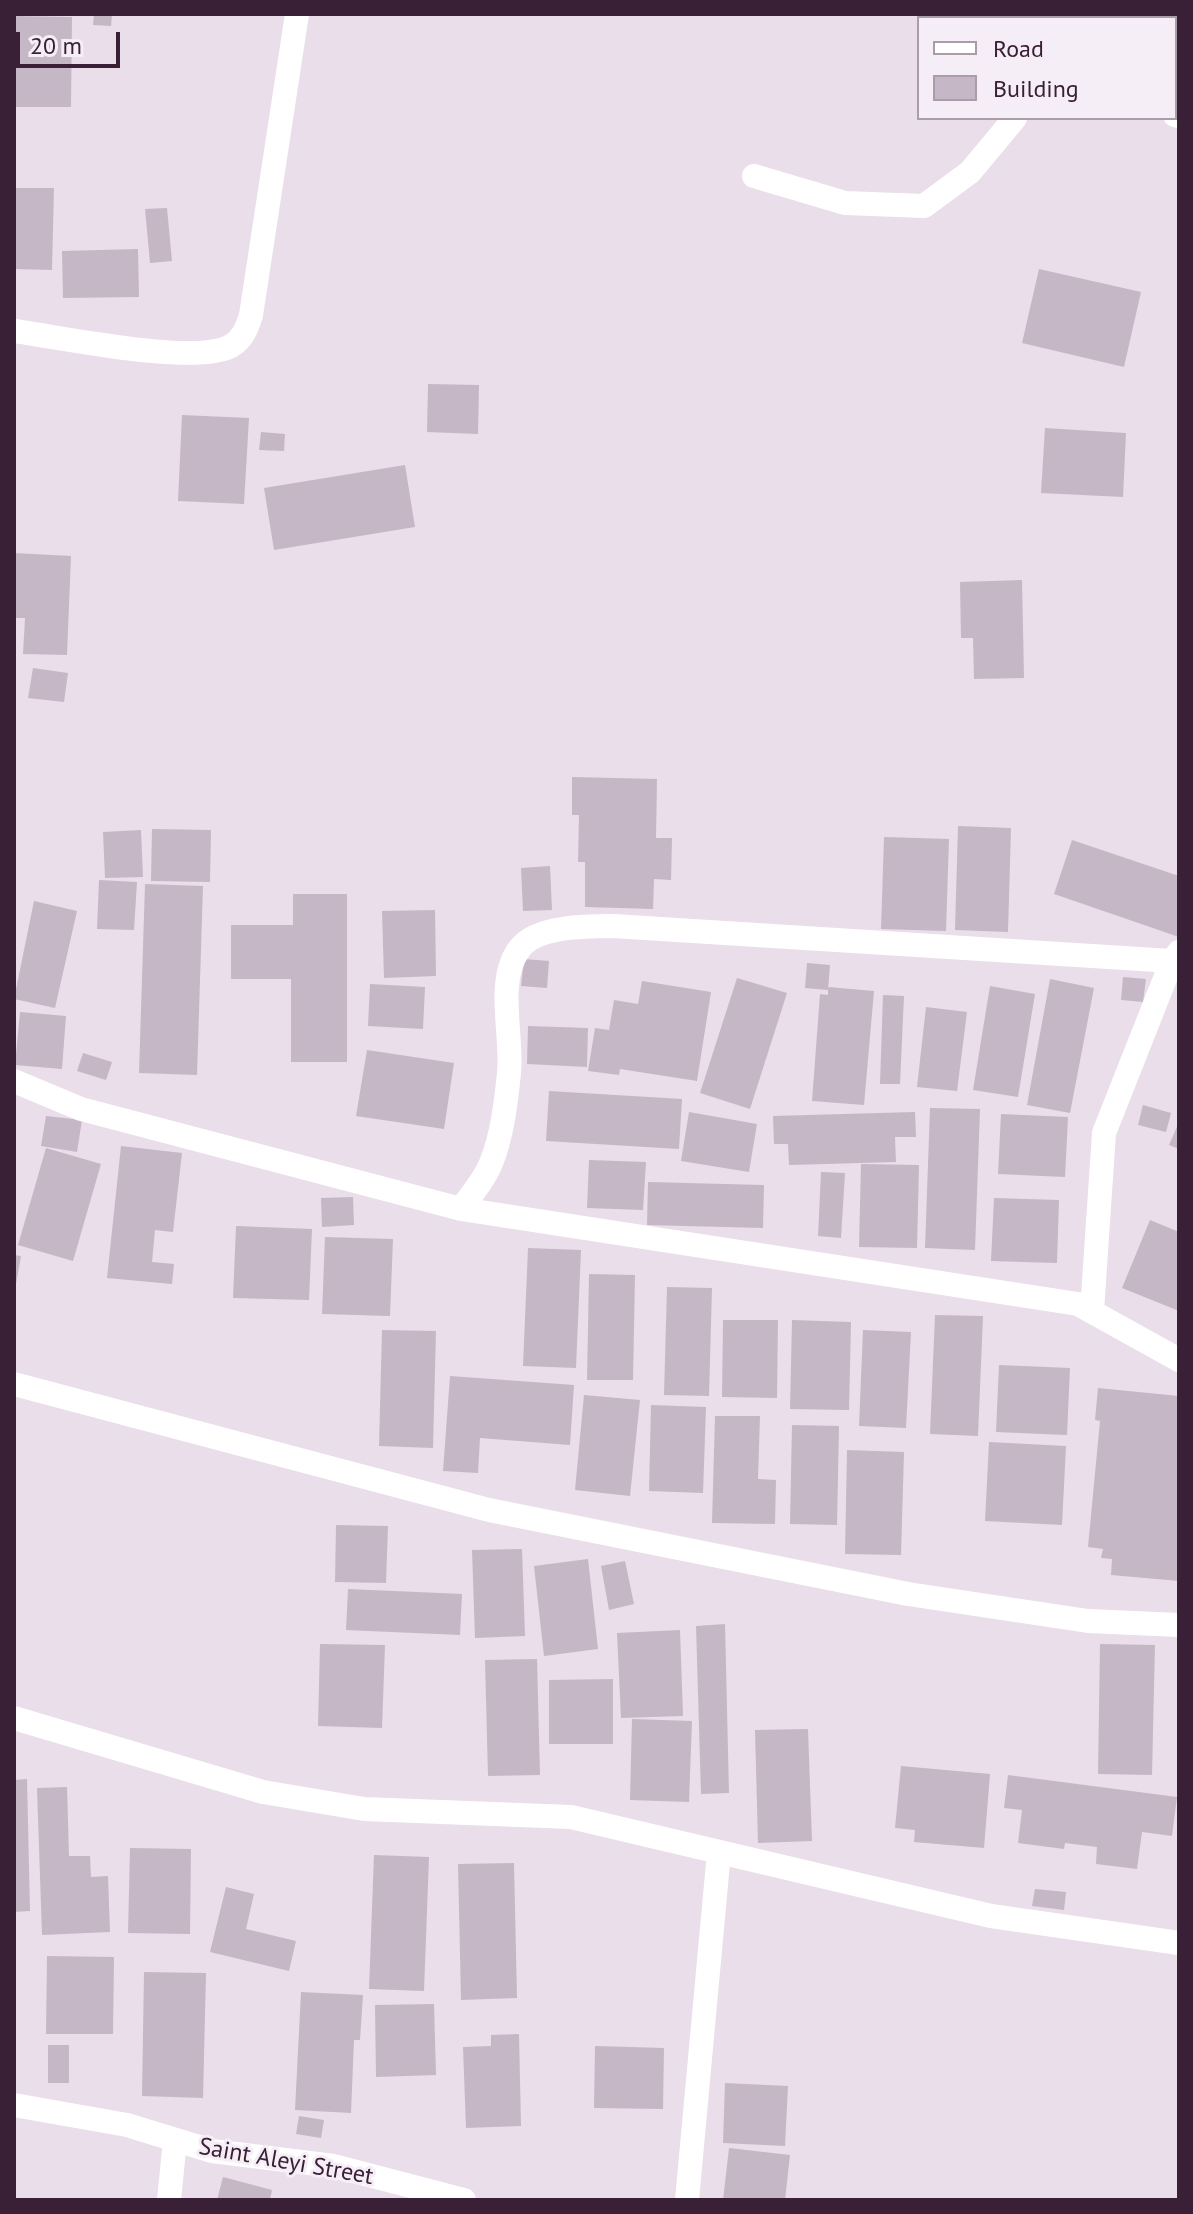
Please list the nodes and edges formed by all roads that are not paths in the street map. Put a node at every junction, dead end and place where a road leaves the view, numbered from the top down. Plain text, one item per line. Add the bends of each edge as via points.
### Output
1 (297, 14) edge
2 (1013, 120) edge
3 (754, 176) dead end
4 (14, 331) edge
5 (1175, 957) edge
6 (14, 1081) edge
7 (461, 1209) junction
8 (1092, 1311) junction
9 (1179, 1360) edge
10 (14, 1384) edge
11 (1179, 1625) edge
12 (14, 1718) edge
13 (719, 1852) junction
14 (1179, 1943) edge
15 (14, 2105) edge
16 (175, 2140) junction
17 (169, 2200) edge
18 (464, 2200) edge
19 (687, 2200) edge

1 - 4 street via 251,315 241,339 197,355
2 - 3 street via 970,172 924,206 845,203
5 - 7 street via 613,926 574,926 549,933 522,945 511,962 509,1070 502,1117 491,1164
5 - 8 street via 1104,1133
6 - 7 street via 81,1109
7 - 8 street via 1063,1300
8 - 9 street
10 - 11 street via 489,1510 908,1594 1088,1621
12 - 13 street via 263,1792 364,1809 571,1817
13 - 14 street via 991,1916
13 - 19 street
15 - 16 street, Saint Aleyi Street via 127,2125
16 - 17 street
16 - 18 street, Saint Aleyi Street via 212,2151 334,2166

